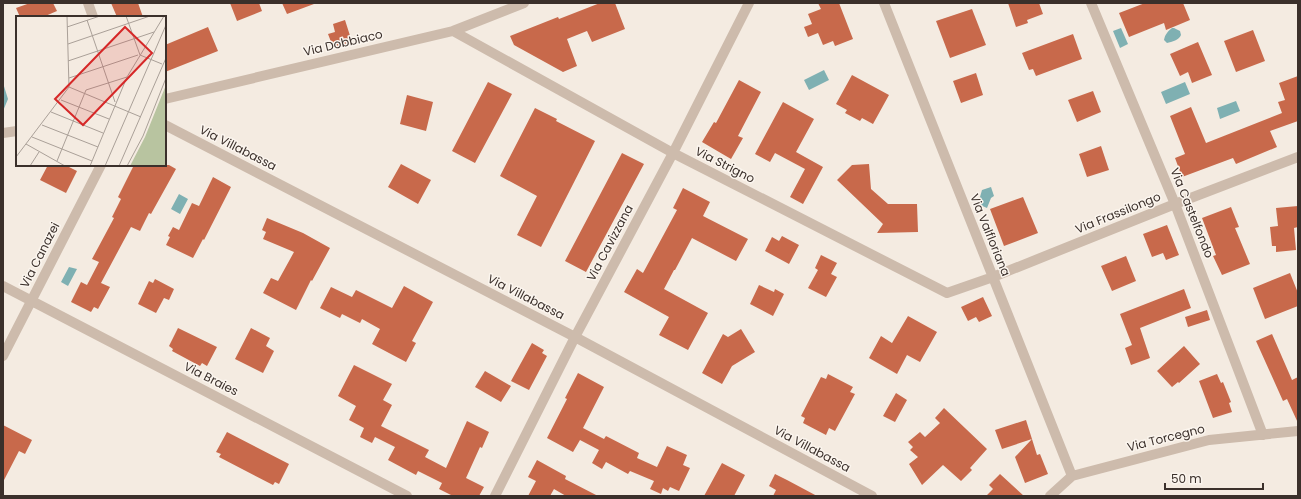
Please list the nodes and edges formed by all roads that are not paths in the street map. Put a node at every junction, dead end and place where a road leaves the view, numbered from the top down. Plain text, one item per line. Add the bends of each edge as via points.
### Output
1 (88, 3) edge
2 (524, 3) edge
3 (749, 3) edge
4 (884, 3) edge
5 (1091, 3) edge
6 (93, 16) edge
7 (452, 31) junction
8 (166, 99) edge
9 (166, 126) edge
10 (16, 131) edge
11 (3, 134) edge
12 (673, 153) junction
13 (1298, 157) edge
14 (100, 166) edge
15 (1175, 204) junction
16 (993, 277) junction
17 (3, 286) edge
18 (31, 300) junction
19 (575, 337) junction
20 (3, 356) edge
21 (1298, 431) edge
22 (1263, 435) junction
23 (1072, 476) junction
24 (407, 496) edge
25 (495, 496) edge
26 (872, 496) edge
27 (1050, 496) edge

1 - 6 street
2 - 7 street, Via Dobbiaco
3 - 12 street, Via Cavizzana
4 - 16 street, Via Valfloriana
5 - 15 street, Via Castelfondo
7 - 8 street, Via Dobbiaco
7 - 12 street, Via Strigno
9 - 19 street, Via Villabassa
10 - 11 street
12 - 16 street, Via Strigno via 947,293
12 - 19 street, Via Cavizzana
13 - 15 street, Via Frassilongo
14 - 18 street, Via Canazei
15 - 16 street, Via Frassilongo
15 - 22 street, Via Castelfondo
16 - 23 street, Via Valfloriana
17 - 18 street, Via Braies
18 - 20 street, Via Canazei
18 - 24 street, Via Braies
19 - 25 street, Via Cavizzana
19 - 26 street, Via Villabassa
21 - 22 street, Via Torcegno
22 - 23 street, Via Torcegno via 1209,440
23 - 27 street, Via Torcegno

